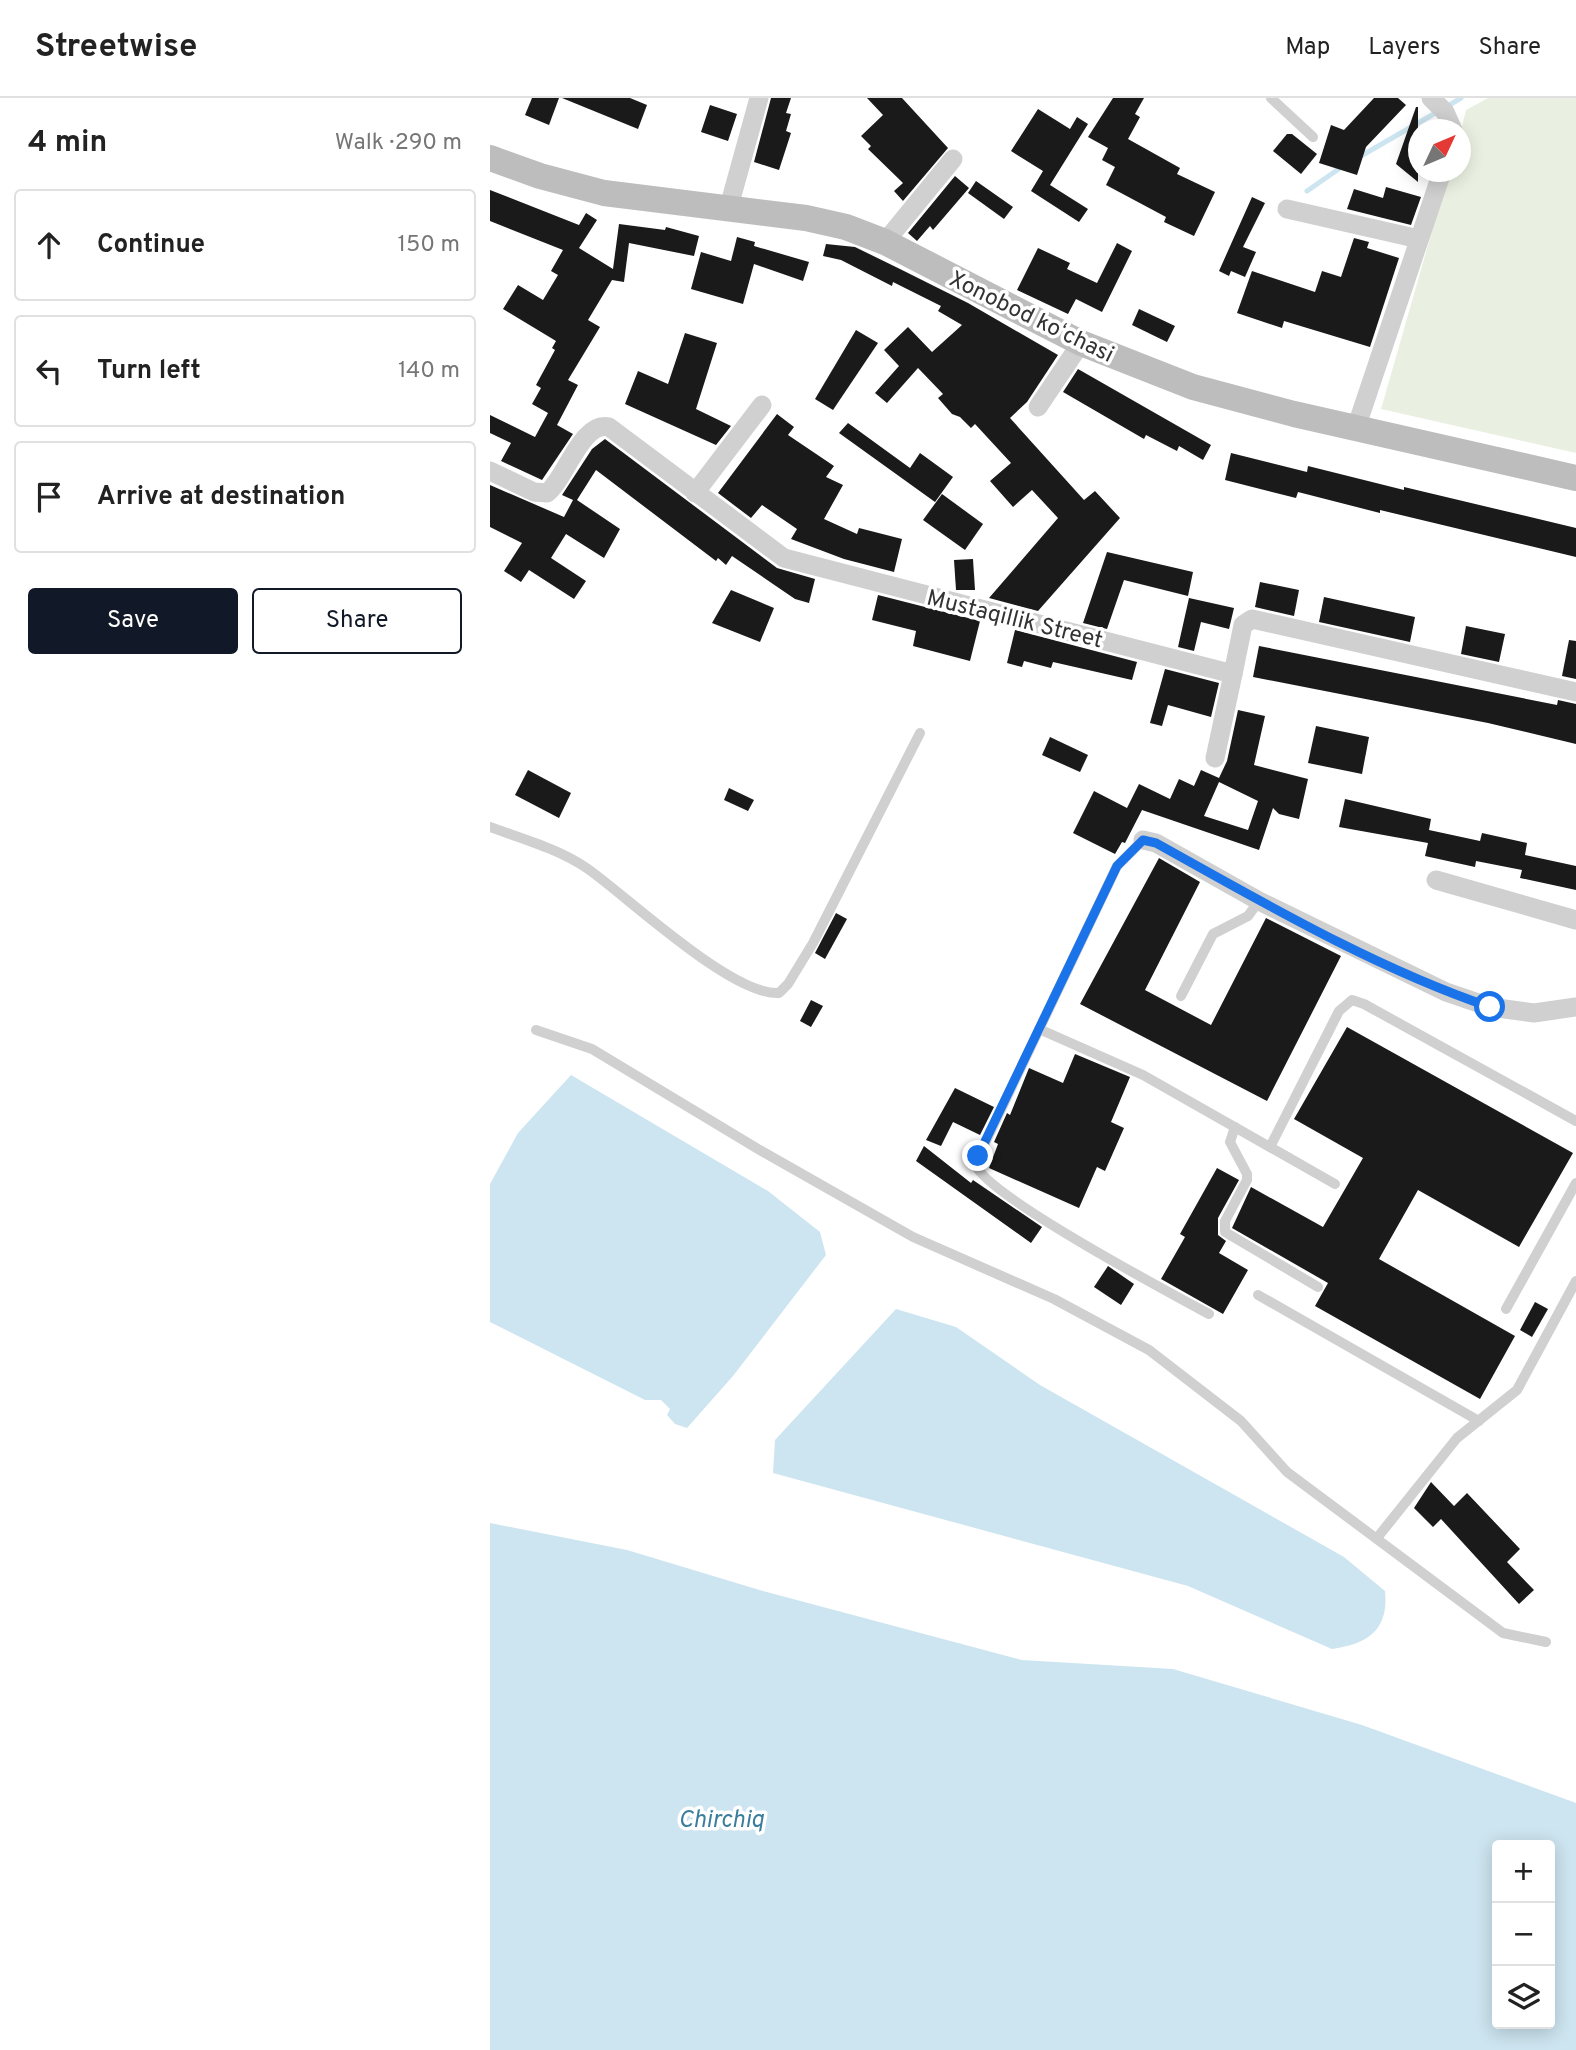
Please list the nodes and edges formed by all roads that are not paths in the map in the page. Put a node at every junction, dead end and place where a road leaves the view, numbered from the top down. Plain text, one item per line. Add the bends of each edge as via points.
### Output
1 (759, 98) edge
2 (1270, 98) edge
3 (1430, 98) edge
4 (1448, 119) edge
5 (1313, 137) dead end
6 (490, 158) edge
7 (953, 159) dead end
8 (1438, 182) edge
9 (1287, 209) dead end
10 (728, 210) junction
11 (1419, 239) junction
12 (885, 242) junction
13 (1081, 344) junction
14 (762, 405) dead end
15 (1038, 407) dead end
16 (1356, 428) junction
17 (490, 471) edge
18 (1576, 478) edge
19 (695, 494) junction
20 (1233, 674) junction
21 (1576, 692) edge
22 (920, 733) dead end
23 (1215, 758) dead end
24 (490, 827) edge
25 (1143, 840) joint
26 (1436, 880) dead end
27 (1259, 901) junction
28 (1576, 920) edge
29 (1181, 996) dead end
30 (1576, 1007) edge
31 (1039, 1029) junction
32 (536, 1030) dead end
33 (1576, 1121) edge
34 (1235, 1127) junction
35 (1270, 1147) junction
36 (1576, 1183) edge
37 (1335, 1184) dead end
38 (1576, 1281) edge
39 (1318, 1287) dead end
40 (1258, 1295) dead end
41 (1506, 1309) dead end
42 (1209, 1314) dead end
43 (1479, 1420) junction
44 (1377, 1538) junction
45 (1546, 1642) dead end

1 - 10 street
2 - 5 lane
3 - 4 street
6 - 10 main road, Xonobod koʻchasi via 604,193
7 - 12 street
8 - 11 street
9 - 11 street
10 - 12 main road, Xonobod koʻchasi via 826,222
11 - 16 street
12 - 13 main road, Xonobod koʻchasi
13 - 15 street
13 - 16 main road, Xonobod koʻchasi via 1194,387
14 - 19 street
16 - 18 main road, Xonobod koʻchasi
17 - 19 street, Mustaqillik Street via 534,492 547,493 590,431 602,425
19 - 20 street, Mustaqillik Street via 783,558
20 - 21 street via 1243,625 1252,619
20 - 23 street
22 - 24 lane via 813,943 779,993 756,990 676,941 587,869 558,852
25 - 27 street
25 - 31 lane via 1117,866
26 - 28 street
27 - 29 lane via 1248,916 1213,934
27 - 30 street via 1393,968 1479,1003 1534,1013
31 - 34 lane via 1143,1075
31 - 42 lane via 978,1156 978,1171 1068,1235
32 - 44 lane via 592,1049 913,1237 1054,1299 1149,1350 1241,1421 1287,1472
33 - 35 lane via 1352,1000 1339,1011
34 - 35 lane
34 - 39 lane via 1230,1142 1247,1181 1225,1221 1225,1232
35 - 37 lane
36 - 41 lane
38 - 43 lane via 1517,1390
40 - 43 lane
43 - 44 lane via 1457,1438
44 - 45 lane via 1503,1633

